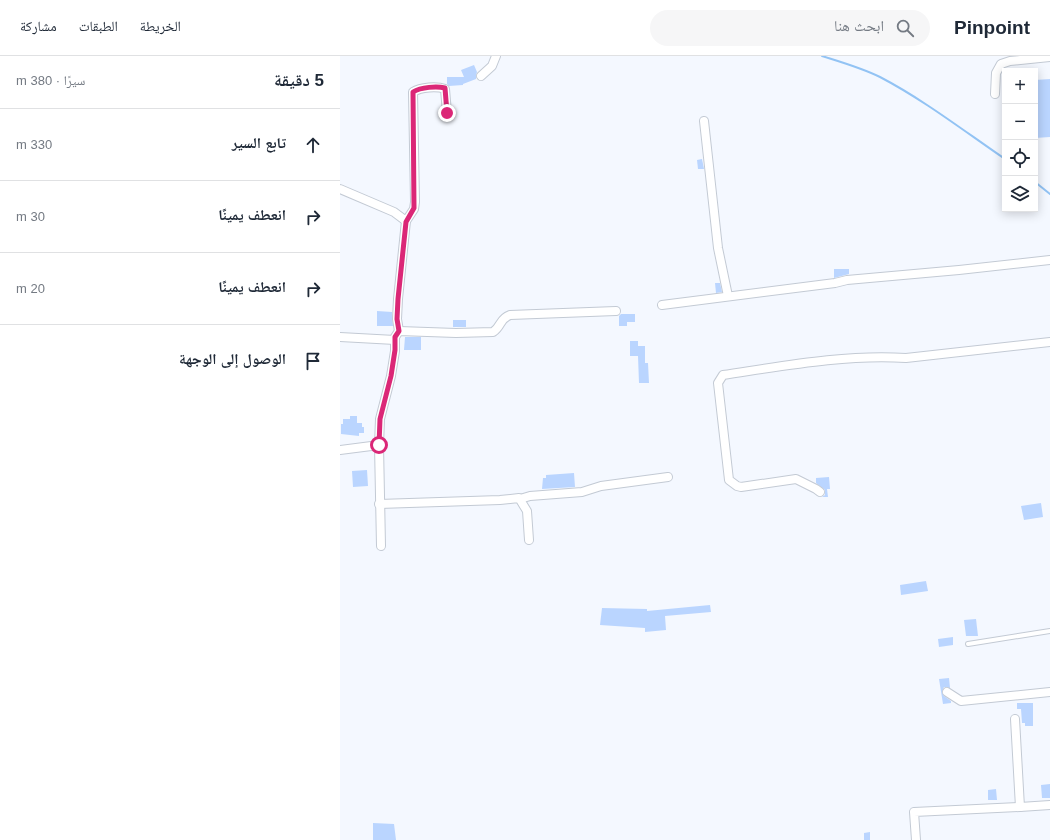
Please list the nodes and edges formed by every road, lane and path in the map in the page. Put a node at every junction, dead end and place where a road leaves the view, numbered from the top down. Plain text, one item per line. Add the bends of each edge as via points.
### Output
1 (496, 56) edge
2 (1050, 57) edge
3 (481, 76) dead end
4 (995, 94) dead end
5 (447, 113) dead end
6 (704, 121) dead end
7 (340, 189) edge
8 (406, 222) junction
9 (1050, 260) edge
10 (728, 296) junction
11 (662, 305) dead end
12 (616, 311) dead end
13 (399, 331) junction
14 (340, 337) edge
15 (395, 340) junction
16 (1050, 342) edge
17 (379, 445) junction
18 (340, 450) edge
19 (668, 477) dead end
20 (820, 492) dead end
21 (520, 499) junction
22 (379, 504) junction
23 (529, 540) dead end
24 (381, 546) dead end
25 (1050, 631) edge
26 (968, 644) dead end
27 (947, 692) dead end
28 (1050, 692) edge
29 (1015, 719) dead end
30 (1050, 806) edge
31 (1020, 807) junction
32 (916, 840) edge

1 - 3 street via 492,66
2 - 4 street via 1001,64 996,73
5 - 8 street via 445,88 431,87 413,92 415,202
6 - 10 street via 718,248
7 - 8 street via 394,212
8 - 13 street via 398,299
9 - 10 street via 847,280
10 - 11 street
12 - 13 street via 510,315 504,318 497,329 489,333
13 - 15 street
14 - 15 street
15 - 17 street via 391,376 380,419
16 - 20 street via 906,358 885,356 807,362 723,375 718,383 729,480 741,487 796,479
17 - 18 street
17 - 22 street
19 - 21 street via 601,486 582,492
21 - 22 street
21 - 23 street via 527,511
22 - 24 street
25 - 26 lane
27 - 28 street via 961,701
29 - 31 street
30 - 31 street
31 - 32 street via 914,812

